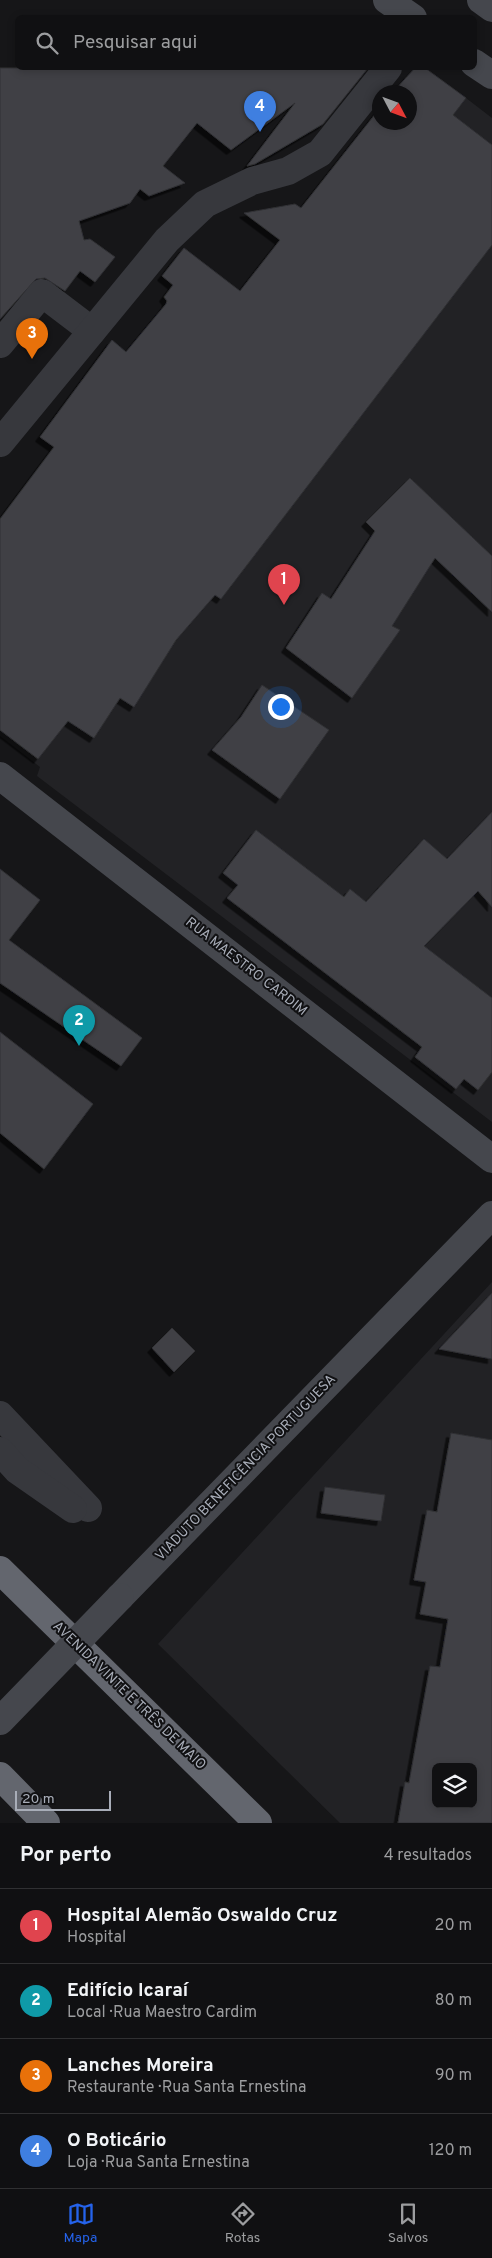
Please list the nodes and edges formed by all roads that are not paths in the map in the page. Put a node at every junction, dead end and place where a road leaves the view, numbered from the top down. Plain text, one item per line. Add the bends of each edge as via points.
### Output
1 (387, 0) edge
2 (481, 0) edge
3 (492, 8) edge
4 (409, 15) edge
5 (477, 64) edge
6 (386, 70) edge
7 (492, 75) edge
8 (92, 331) junction
9 (0, 344) edge
10 (0, 443) edge
11 (0, 776) edge
12 (492, 1158) edge
13 (492, 1215) edge
14 (0, 1414) edge
15 (0, 1452) edge
16 (0, 1570) edge
17 (0, 1721) edge
18 (0, 1776) edge
19 (46, 1823) edge
20 (258, 1823) edge

1 - 4 street
2 - 3 street
5 - 7 street
6 - 8 street via 320,153 288,171 252,181 205,204 167,240
8 - 9 street via 42,293
8 - 10 street
11 - 12 street, RUA MAESTRO CARDIM
13 - 17 street, VIADUTO BENEFICÊNCIA PORTUGUESA, bridge
14 - 15 street via 88,1508 72,1509 17,1470
16 - 20 highway, AVENIDA VINTE E TRÊS DE MAIO
18 - 19 highway

